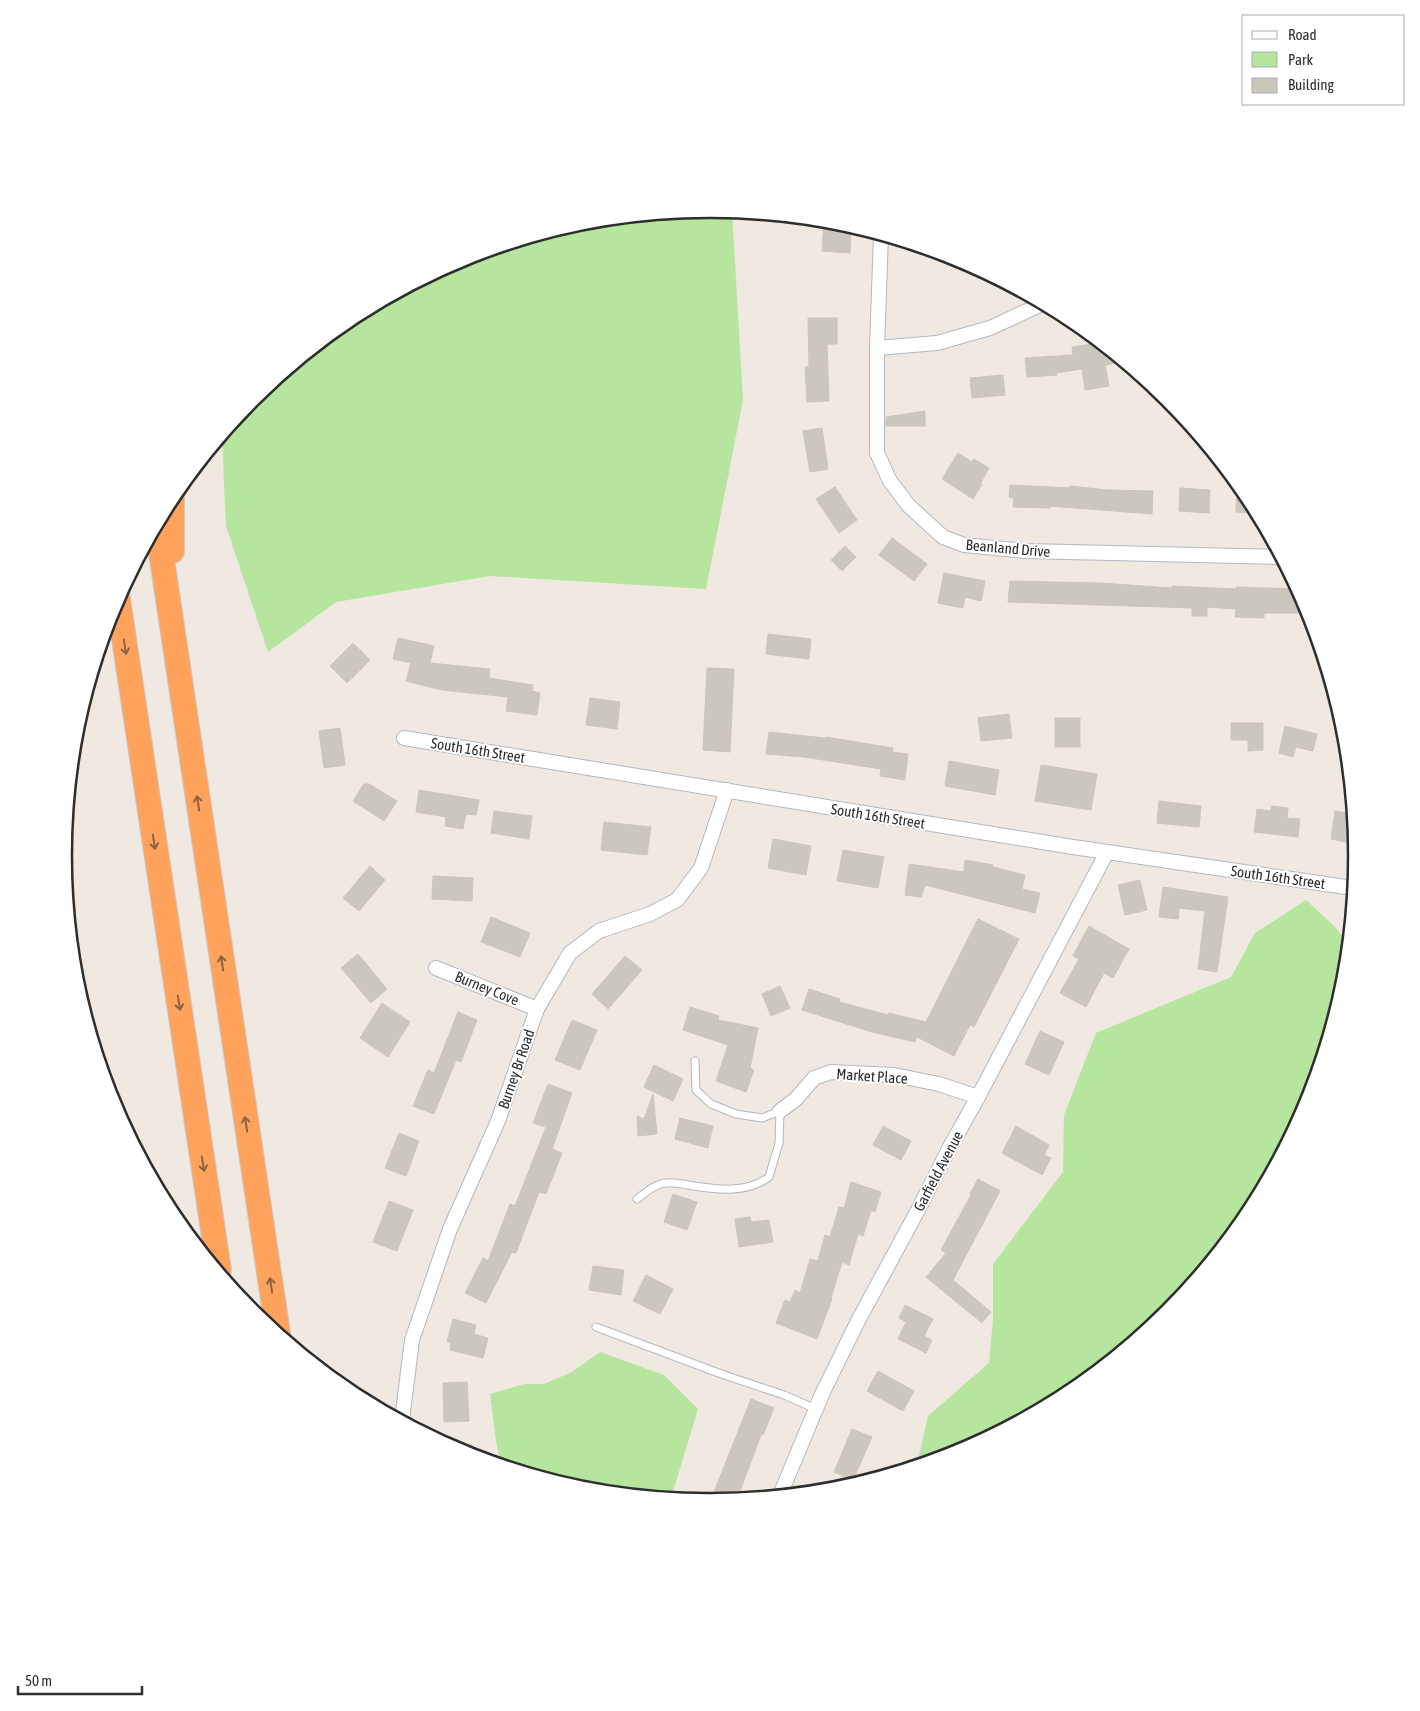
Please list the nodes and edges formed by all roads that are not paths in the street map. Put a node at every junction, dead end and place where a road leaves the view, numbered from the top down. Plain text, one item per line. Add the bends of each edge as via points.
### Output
1 (881, 242) edge
2 (1035, 307) edge
3 (877, 348) junction
4 (172, 514) edge
5 (158, 536) edge
6 (1273, 557) edge
7 (120, 614) edge
8 (172, 631) junction
9 (404, 738) dead end
10 (727, 790) junction
11 (1107, 852) junction
12 (1346, 887) edge
13 (436, 968) dead end
14 (537, 1009) junction
15 (695, 1061) dead end
16 (978, 1097) junction
17 (780, 1111) junction
18 (636, 1199) dead end
19 (217, 1260) edge
20 (276, 1322) edge
21 (596, 1327) dead end
22 (816, 1409) junction
23 (403, 1414) edge
24 (783, 1489) edge

1 - 3 street, Beanland Drive
2 - 3 street via 990,328 937,343
3 - 6 street, Beanland Drive via 877,453 890,481 908,506 943,537 964,545 1025,552
4 - 8 highway
5 - 8 highway
7 -> 19 highway
20 -> 8 highway
9 - 10 street, South 16th Street
10 - 11 street, South 16th Street
10 - 14 street, Burney Br Road via 701,868 676,900 650,914 599,931 570,953
11 - 12 street, South 16th Street
11 - 16 street, Garfield Avenue
13 - 14 street, Burney Cove
14 - 23 street, Burney Br Road via 498,1121 450,1229 412,1340
15 - 17 lane, Market Place via 696,1090 711,1104 736,1114 762,1118
16 - 17 street, Market Place via 939,1084 894,1075 831,1072 814,1078 796,1099
16 - 22 street, Garfield Avenue via 858,1319
17 - 18 lane via 778,1143 769,1177 759,1184 741,1189 712,1189 667,1182
21 - 22 lane
22 - 24 street, Garfield Avenue

